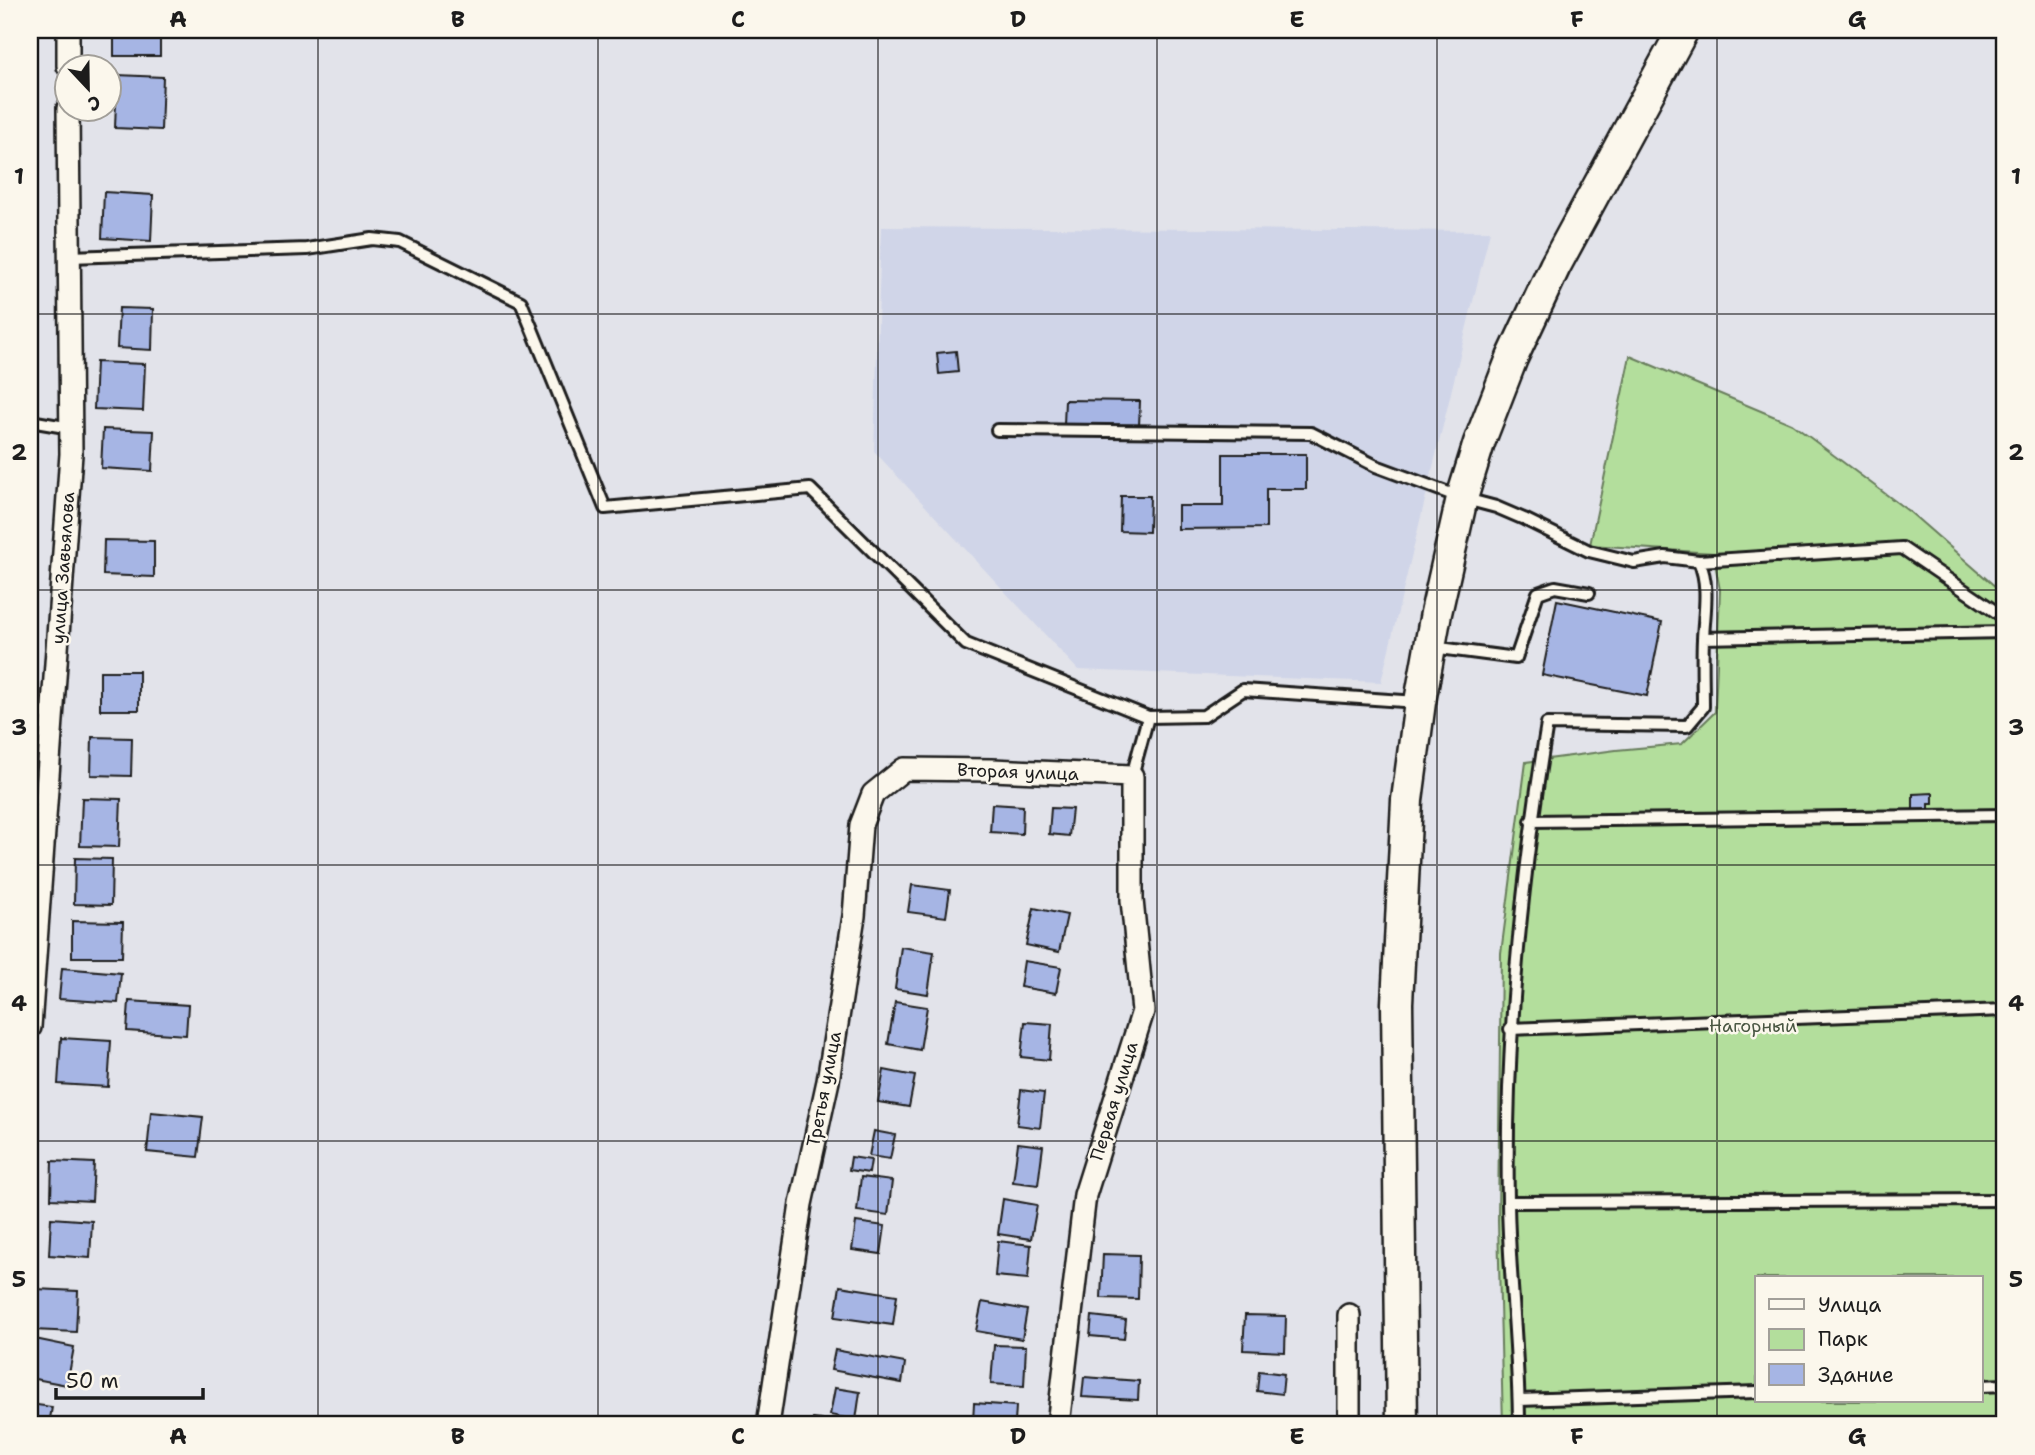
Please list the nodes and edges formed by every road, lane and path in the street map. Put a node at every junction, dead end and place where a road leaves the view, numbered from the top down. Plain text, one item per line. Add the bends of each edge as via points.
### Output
1 (68, 30) edge
2 (1683, 30) edge
3 (68, 52) edge
4 (68, 122) edge
5 (69, 257) junction
6 (30, 421) edge
7 (71, 428) junction
8 (997, 430) dead end
9 (1462, 498) junction
10 (1699, 561) junction
11 (1590, 593) dead end
12 (2005, 618) edge
13 (2005, 632) edge
14 (1703, 638) junction
15 (1430, 646) junction
16 (1420, 702) junction
17 (1148, 717) junction
18 (904, 769) joint
19 (1132, 776) junction
20 (2005, 815) edge
21 (1531, 821) junction
22 (2005, 1010) edge
23 (30, 1027) edge
24 (1510, 1030) junction
25 (2005, 1200) edge
26 (1508, 1202) junction
27 (1349, 1315) dead end
28 (2005, 1385) edge
29 (1982, 1386) edge
30 (1755, 1392) edge
31 (1519, 1400) junction
32 (768, 1425) edge
33 (1058, 1425) edge
34 (1349, 1425) edge
35 (1402, 1425) edge
36 (1518, 1425) edge

1 - 3 street
2 - 9 main road via 1555,266 1512,358
4 - 5 street, улица Завьялова
5 - 7 street, улица Завьялова
5 - 17 lane via 307,249 372,239 400,242 521,302 605,508 810,489 967,644
6 - 7 lane
7 - 23 street, улица Завьялова
8 - 9 lane via 1311,433 1376,466
9 - 10 lane via 1496,507 1589,551 1634,562 1665,557
9 - 15 main road
10 - 12 lane via 1902,548
10 - 14 lane via 1705,574
11 - 15 lane via 1555,587 1538,593 1516,658
13 - 14 lane
14 - 21 lane via 1703,707 1687,726 1548,724
15 - 16 main road
16 - 17 lane via 1243,690 1204,716
16 - 35 main road via 1407,800 1397,1003
17 - 19 lane
18 - 19 street, Вторая улица
18 - 32 street, Третья улица via 873,794 861,825 854,916 828,1081 801,1203
19 - 33 street, Первая улица via 1132,900 1143,1011 1085,1195
20 - 21 lane
21 - 24 lane
22 - 24 lane
24 - 26 lane
25 - 26 lane
26 - 31 lane
27 - 34 street
28 - 29 lane
30 - 31 lane
31 - 36 lane

